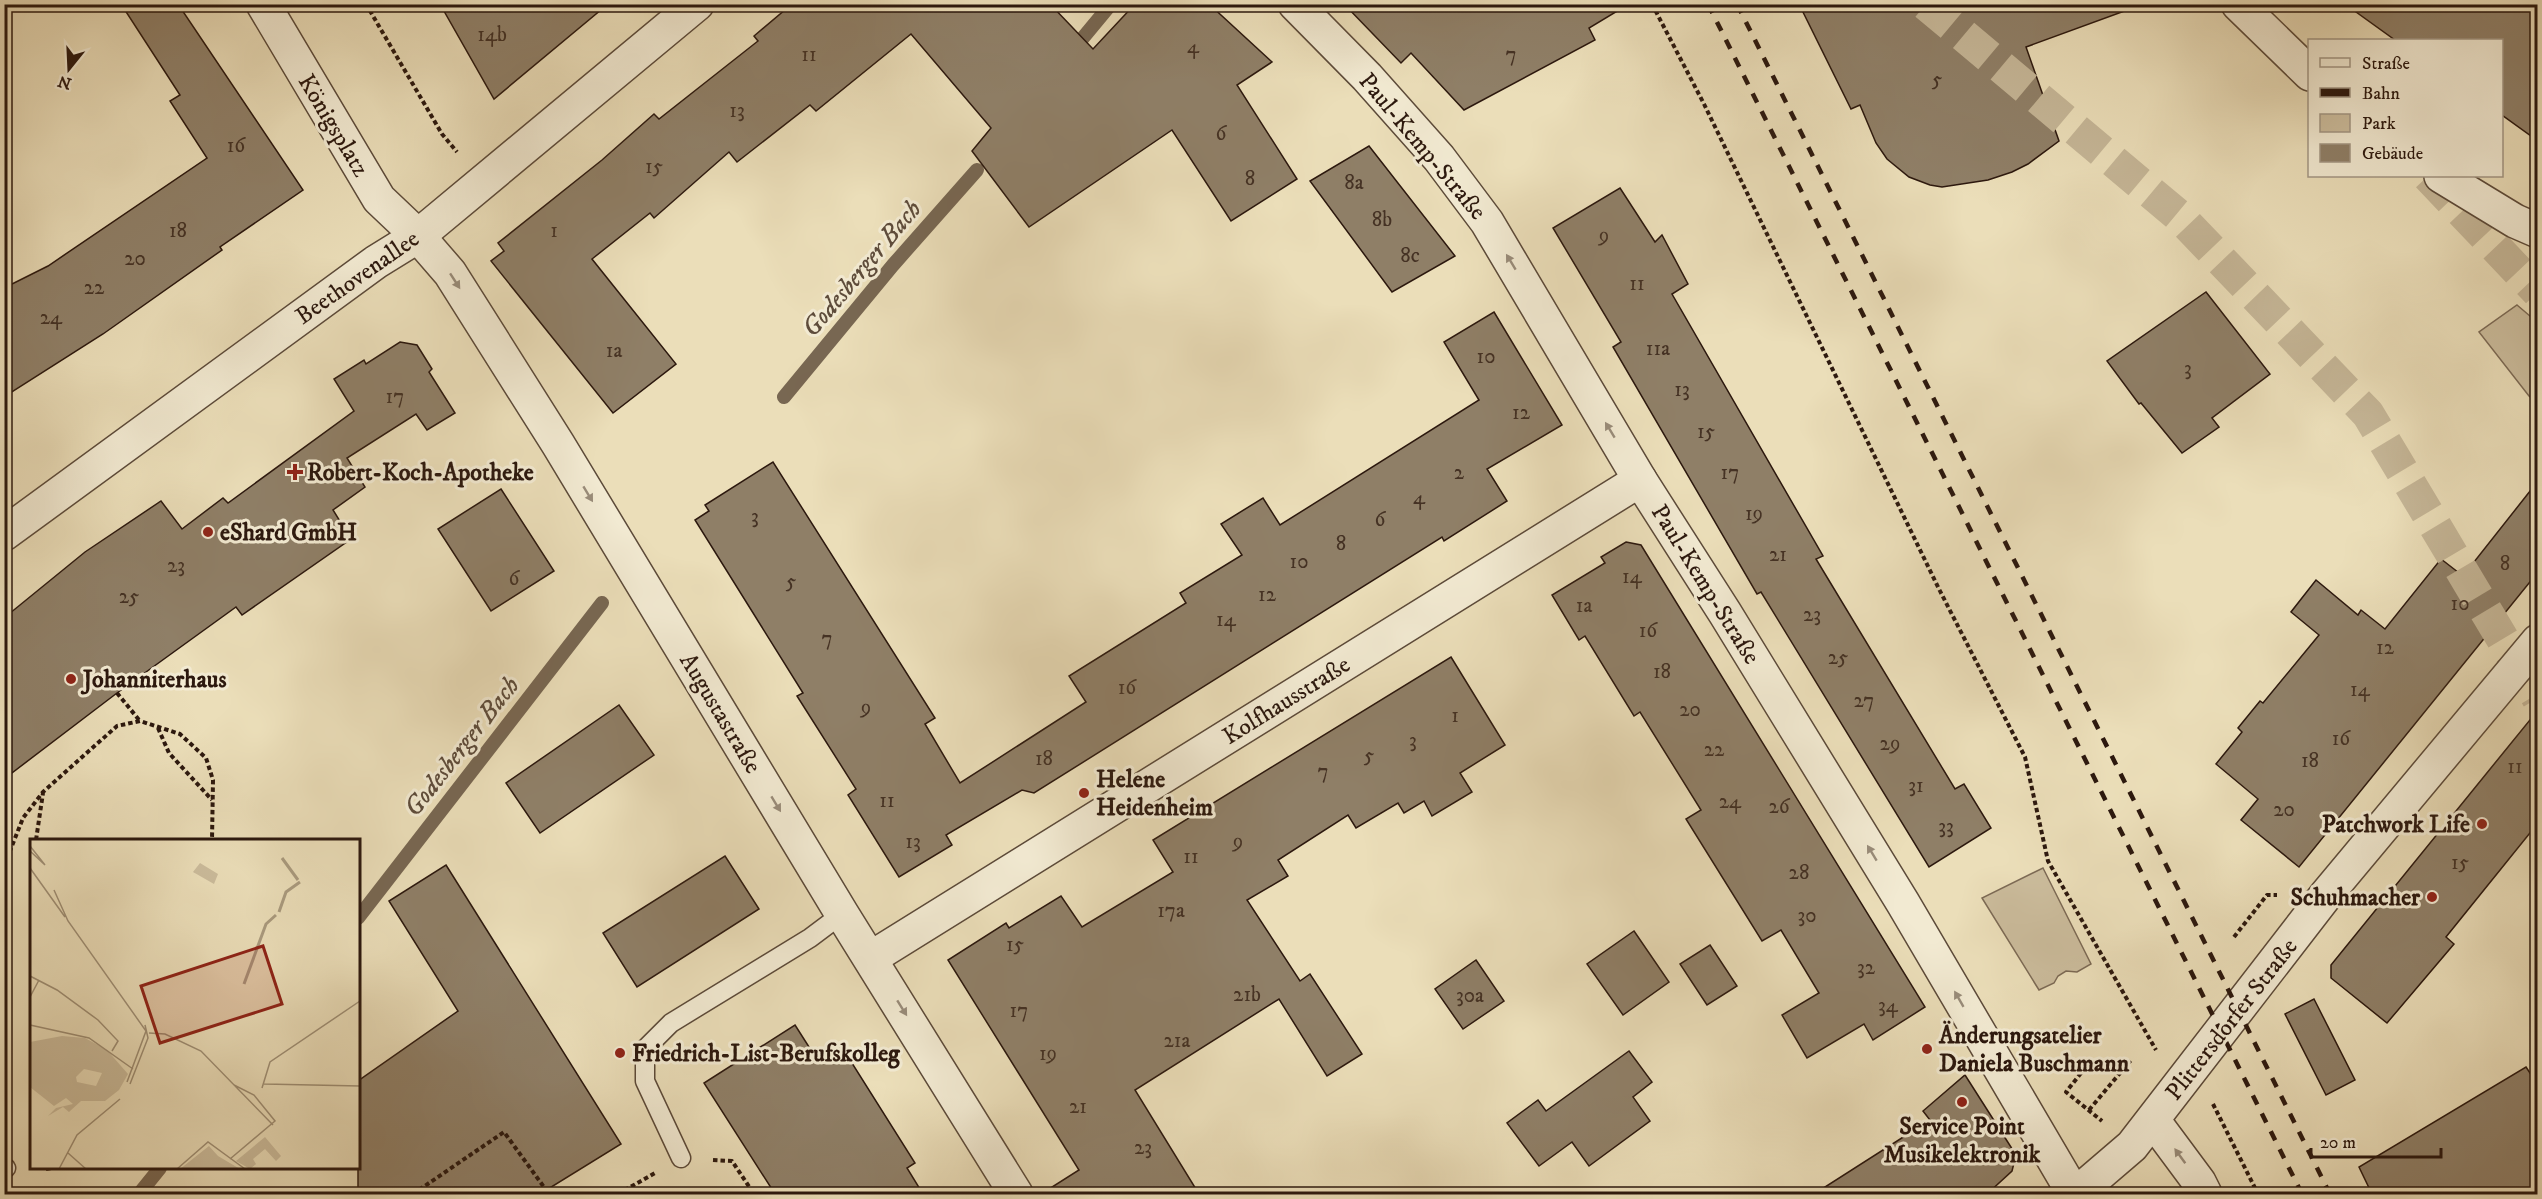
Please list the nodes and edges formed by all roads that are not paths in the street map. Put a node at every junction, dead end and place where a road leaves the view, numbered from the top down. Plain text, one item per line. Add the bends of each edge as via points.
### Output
1 (263, 4) edge
2 (697, 4) edge
3 (1295, 4) edge
4 (2238, 4) edge
5 (2308, 72) edge
6 (2443, 177) edge
7 (2538, 231) edge
8 (418, 236) junction
9 (1640, 480) junction
10 (4, 534) edge
11 (2538, 641) edge
12 (842, 914) junction
13 (871, 958) junction
14 (2153, 1120) junction
15 (681, 1158) road end
16 (1016, 1194) edge
17 (2075, 1194) edge
18 (2205, 1194) edge

1 - 8 street, Königsplatz via 379,199
2 - 8 street, Beethovenallee
9 -> 3 street, Paul-Kemp-Straße via 1469,196 1367,77
4 - 5 street
6 - 7 street
8 - 10 street, Beethovenallee via 376,262
8 -> 12 street, Augustastraße via 450,273 558,444
9 - 13 street, Kolfhausstraße
17 -> 9 street, Paul-Kemp-Straße via 1867,844
11 - 14 street, Plittersdorfer Straße via 2326,896
12 - 13 street, Augustastraße
12 - 15 lane via 810,938 670,1023 645,1049 645,1081
13 -> 16 street, Augustastraße
14 - 17 street, Plittersdorfer Straße via 2132,1146
18 -> 14 street

